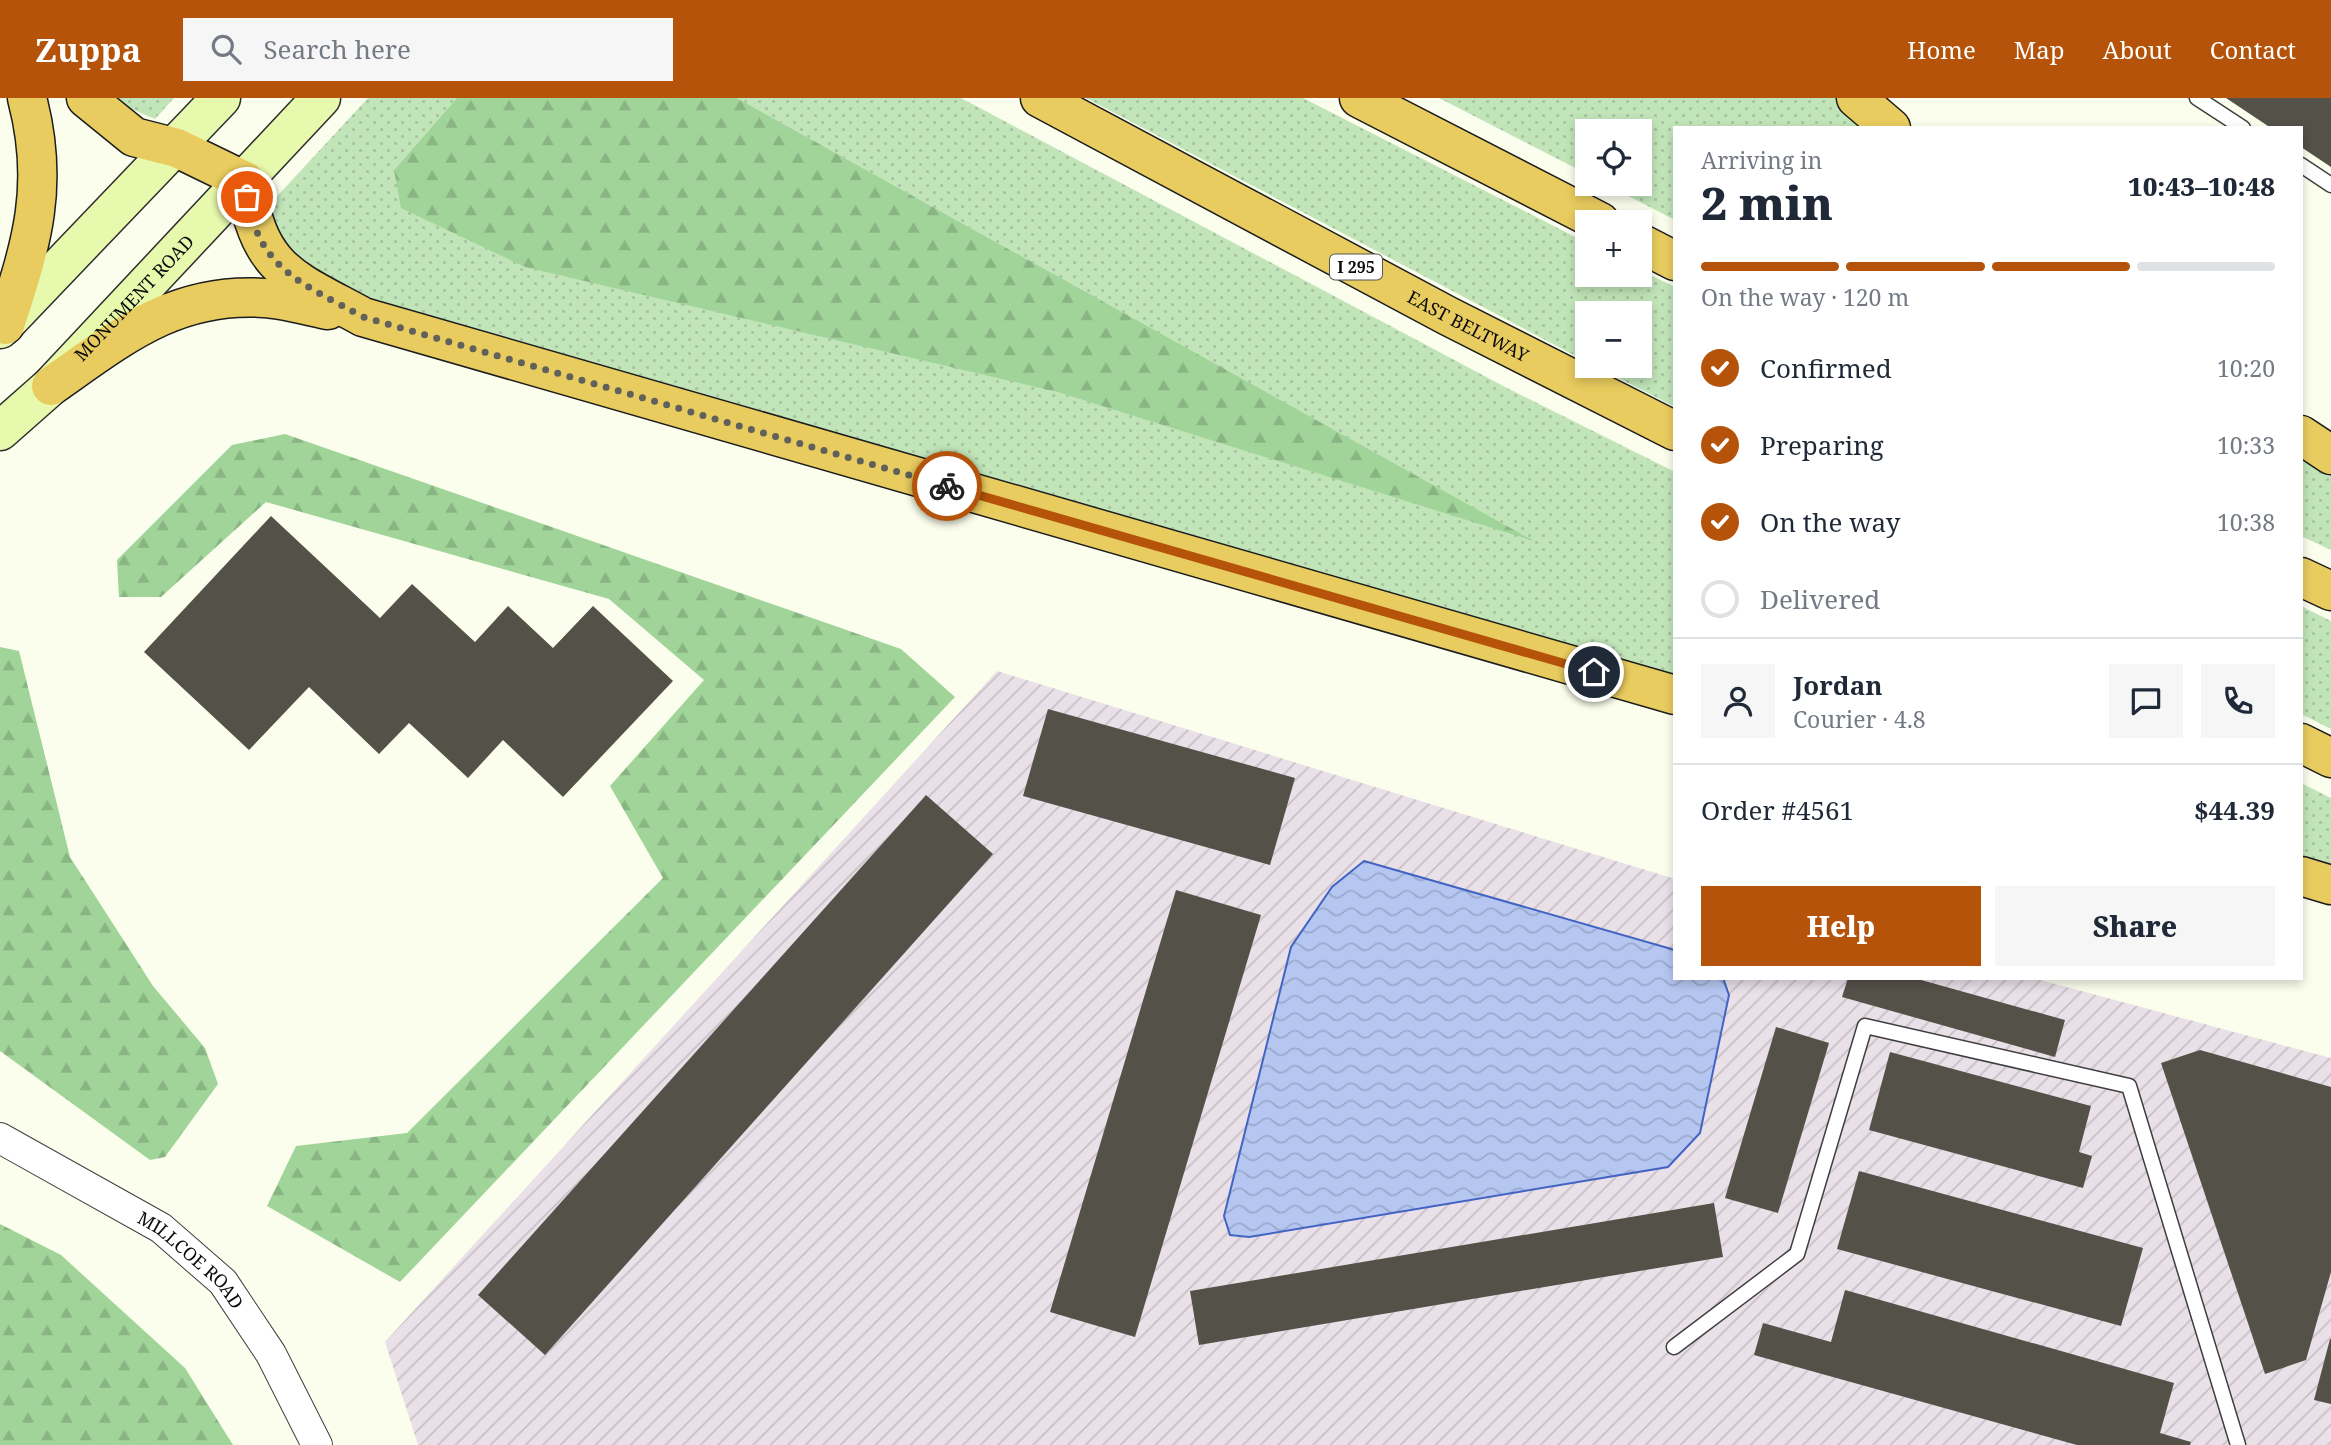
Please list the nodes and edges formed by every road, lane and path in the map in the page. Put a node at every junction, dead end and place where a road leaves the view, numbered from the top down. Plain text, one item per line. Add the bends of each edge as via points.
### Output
1 (27, 98) edge
2 (86, 98) edge
3 (222, 98) edge
4 (321, 98) edge
5 (1040, 98) edge
6 (1359, 98) edge
7 (1856, 98) edge
8 (2197, 98) edge
9 (1889, 126) edge
10 (2240, 126) edge
11 (177, 148) junction
12 (2303, 166) edge
13 (245, 181) junction
14 (2331, 185) edge
15 (1577, 210) edge
16 (1652, 249) edge
17 (1673, 260) edge
18 (363, 317) junction
19 (2, 327) edge
20 (51, 386) junction
21 (1673, 430) edge
22 (0, 431) edge
23 (2303, 436) edge
24 (2331, 455) edge
25 (2303, 578) edge
26 (2331, 591) edge
27 (1673, 694) edge
28 (2303, 745) edge
29 (2331, 758) edge
30 (2303, 877) edge
31 (2331, 885) edge
32 (0, 1138) edge
33 (1674, 1347) dead end
34 (317, 1445) edge
35 (2238, 1445) edge

1 - 19 highway via 39,203 28,256
2 - 11 highway via 134,137
3 - 11 main road
4 - 13 main road, MONUMENT ROAD
5 - 21 highway, EAST BELTWAY / I 295 via 1448,317
6 - 15 highway
7 - 9 highway
8 - 10 lane
11 - 13 highway
11 - 19 main road
12 - 14 lane
13 - 18 highway via 262,246 290,276
13 - 20 main road, MONUMENT ROAD
16 - 17 highway
18 - 20 highway via 265,298 222,299 181,307 141,323
18 - 27 highway
20 - 22 main road, MONUMENT ROAD
23 - 24 highway
25 - 26 highway
28 - 29 highway
30 - 31 highway
32 - 34 street, MILLCOE ROAD via 161,1228 223,1282 271,1353
33 - 35 lane via 1797,1254 1865,1026 2129,1086

